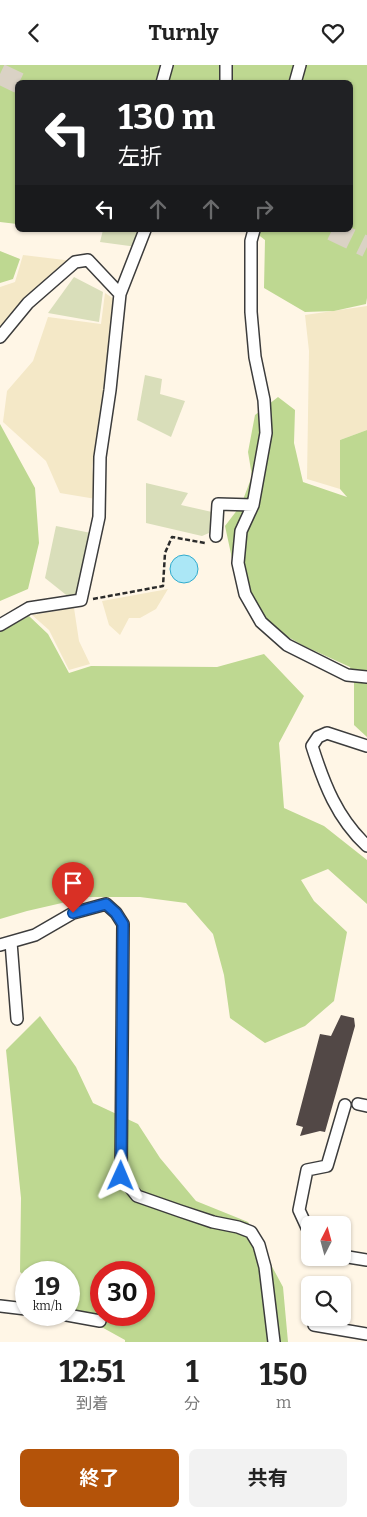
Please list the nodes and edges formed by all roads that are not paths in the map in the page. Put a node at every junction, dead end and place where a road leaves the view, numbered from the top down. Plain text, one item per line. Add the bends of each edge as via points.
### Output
1 (167, 65) edge
2 (226, 65) edge
3 (300, 65) edge
4 (163, 80) edge
5 (226, 80) edge
6 (297, 80) edge
7 (144, 232) edge
8 (251, 234) edge
9 (120, 294) junction
10 (0, 337) edge
11 (253, 505) junction
12 (216, 536) road end
13 (0, 625) edge
14 (367, 677) edge
15 (367, 746) edge
16 (367, 846) edge
17 (6, 943) edge
18 (17, 1019) dead end
19 (345, 1105) dead end
20 (302, 1216) edge
21 (351, 1257) edge
22 (367, 1260) edge
23 (0, 1306) edge
24 (15, 1308) edge
25 (320, 1326) edge
26 (367, 1334) edge
27 (274, 1342) edge

1 - 4 street
2 - 5 street
3 - 6 street
7 - 9 street
8 - 11 street via 251,312 266,433
9 - 10 street via 88,259 75,262 28,303
9 - 13 street via 100,457 99,517 80,600 29,609
11 - 12 street via 218,504
11 - 14 street via 241,531 238,563 245,594 261,622 288,645 347,675
15 - 16 street via 327,733 318,737 312,746 333,802 345,822
17 - 18 street
17 - 27 street via 35,935 73,913 106,904 116,913 123,924 121,1176 137,1195 250,1232 259,1245 265,1267
19 - 20 street via 327,1166 307,1170 299,1209
21 - 22 street
23 - 24 street
25 - 26 street

